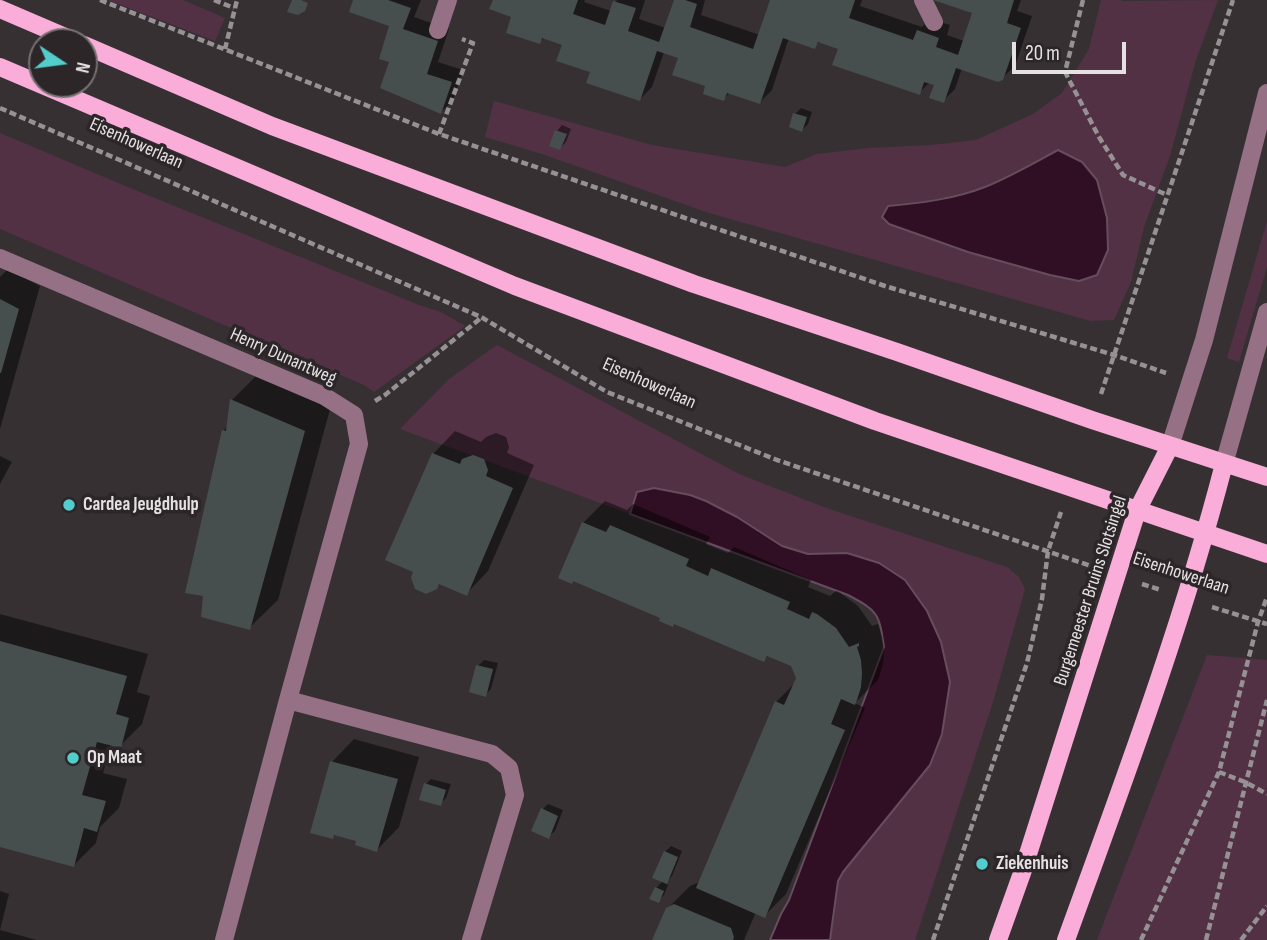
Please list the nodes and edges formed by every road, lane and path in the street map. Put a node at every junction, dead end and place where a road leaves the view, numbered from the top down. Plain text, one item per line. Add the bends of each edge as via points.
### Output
1 (100, 0) edge
2 (214, 0) edge
3 (237, 0) edge
4 (448, 0) edge
5 (923, 0) edge
6 (1083, 0) edge
7 (234, 8) junction
8 (0, 9) edge
9 (934, 22) dead end
10 (44, 28) edge
11 (438, 30) joint
12 (225, 49) junction
13 (98, 51) edge
14 (0, 67) edge
15 (1267, 93) edge
16 (0, 108) edge
17 (439, 134) junction
18 (1167, 195) dead end
19 (0, 258) edge
20 (1267, 312) edge
21 (481, 317) junction
22 (1191, 382) junction
23 (354, 415) junction
24 (1170, 446) junction
25 (1224, 464) junction
26 (1267, 478) edge
27 (1137, 511) junction
28 (1205, 534) junction
29 (1267, 554) edge
30 (1117, 575) junction
31 (1267, 597) edge
32 (1186, 598) junction
33 (1258, 622) junction
34 (1267, 624) edge
35 (288, 700) junction
36 (1267, 700) edge
37 (1219, 772) junction
38 (1245, 782) junction
39 (1267, 794) edge
40 (1267, 906) edge
41 (224, 940) edge
42 (471, 940) edge
43 (998, 940) edge
44 (1066, 940) edge
45 (1141, 940) edge
46 (1206, 940) edge
47 (1241, 940) edge

1 - 12 path
2 - 7 path
3 - 7 path
4 - 11 street
5 - 9 street
6 - 18 path via 1065,72 1123,175
7 - 12 path
8 - 10 main road
11 - 17 path via 472,43
12 - 17 path
13 - 24 main road via 272,126 694,284
14 - 27 main road, Eisenhowerlaan via 515,286 875,421
15 - 22 street, Burgemeester Bruins Slotsingel
16 - 21 path, Eisenhowerlaan
17 - 22 path via 885,286
19 - 23 street, Henry Dunantweg via 324,396
20 - 25 street
21 - 23 path
21 - 30 path, Eisenhowerlaan via 607,392 777,460
22 - 24 street, Burgemeester Bruins Slotsingel
23 - 35 street via 359,444
24 - 25 main road
24 - 27 main road, Burgemeester Bruins Slotsingel
25 - 26 main road
25 - 28 main road
27 - 28 main road, Eisenhowerlaan
27 - 30 main road, Burgemeester Bruins Slotsingel
28 - 29 main road, Eisenhowerlaan
28 - 32 main road
30 - 32 path, Eisenhowerlaan
30 - 43 main road, Burgemeester Bruins Slotsingel
31 - 33 path
32 - 33 path, Eisenhowerlaan
32 - 44 main road
33 - 34 path, Eisenhowerlaan
33 - 37 path
35 - 41 street
35 - 42 street via 492,754 509,768 516,795
36 - 38 path
37 - 38 path
37 - 45 path
38 - 39 path
38 - 46 path
40 - 47 path

